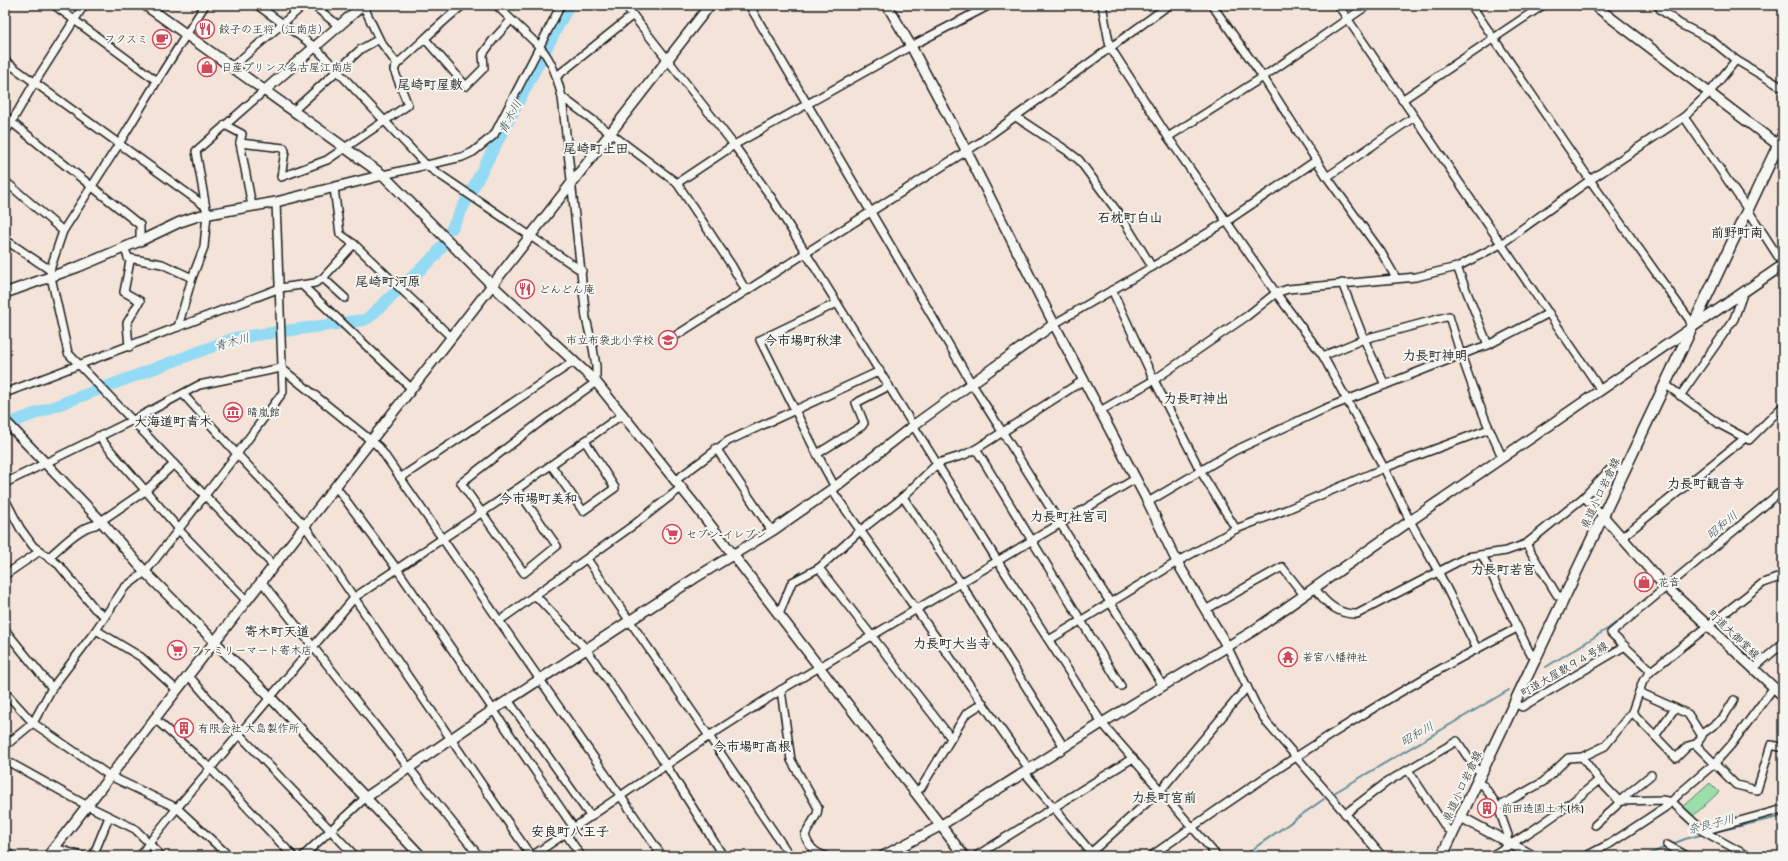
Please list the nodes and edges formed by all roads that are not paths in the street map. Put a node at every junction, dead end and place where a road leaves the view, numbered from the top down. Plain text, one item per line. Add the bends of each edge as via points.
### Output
1 (54, 5) edge
2 (84, 5) edge
3 (145, 5) edge
4 (205, 5) edge
5 (257, 5) edge
6 (304, 5) edge
7 (312, 5) edge
8 (363, 5) edge
9 (463, 5) edge
10 (496, 5) edge
11 (561, 5) edge
12 (625, 5) edge
13 (710, 5) edge
14 (749, 5) edge
15 (887, 5) edge
16 (990, 5) edge
17 (1102, 5) edge
18 (1169, 5) edge
19 (1212, 5) edge
20 (1338, 5) edge
21 (1368, 5) edge
22 (1471, 5) edge
23 (1543, 5) edge
24 (1594, 5) edge
25 (1660, 5) edge
26 (633, 15) junction
27 (1348, 19) junction
28 (511, 20) junction
29 (74, 21) junction
30 (283, 24) junction
31 (339, 26) junction
32 (186, 35) junction
33 (1493, 37) junction
34 (379, 39) junction
35 (425, 39) junction
36 (911, 46) junction
37 (315, 47) junction
38 (1110, 48) junction
39 (543, 50) junction
40 (667, 60) junction
41 (1736, 60) junction
42 (5, 61) edge
43 (397, 64) junction
44 (232, 68) junction
45 (338, 71) junction
46 (557, 76) junction
47 (1262, 77) junction
48 (157, 81) junction
49 (35, 82) junction
50 (1783, 88) edge
51 (264, 91) junction
52 (1710, 92) junction
53 (562, 97) junction
54 (1402, 100) junction
55 (807, 105) junction
56 (293, 112) junction
57 (5, 116) edge
58 (1016, 117) junction
59 (1414, 117) junction
60 (1684, 117) junction
61 (384, 121) junction
62 (12, 122) junction
63 (225, 125) junction
64 (610, 132) junction
65 (5, 133) edge
66 (1783, 135) edge
67 (1168, 138) junction
68 (240, 143) junction
69 (119, 144) junction
70 (734, 145) junction
71 (1781, 147) edge
72 (345, 148) junction
73 (966, 150) junction
74 (1317, 160) junction
75 (427, 166) junction
76 (384, 175) junction
77 (1327, 177) junction
78 (1590, 180) junction
79 (5, 181) edge
80 (572, 181) junction
81 (677, 182) junction
82 (92, 187) junction
83 (334, 188) junction
84 (276, 202) junction
85 (252, 206) junction
86 (206, 210) junction
87 (1748, 210) junction
88 (870, 212) junction
89 (1227, 221) junction
90 (63, 231) junction
91 (529, 235) junction
92 (140, 241) junction
93 (5, 242) edge
94 (354, 244) junction
95 (1501, 244) junction
96 (124, 248) junction
97 (806, 253) junction
98 (128, 258) junction
99 (1783, 265) edge
100 (1152, 267) junction
101 (1457, 267) junction
102 (582, 270) junction
103 (50, 274) junction
104 (192, 278) junction
105 (323, 278) junction
106 (1396, 278) junction
107 (1342, 283) junction
108 (302, 285) junction
109 (492, 285) junction
110 (280, 288) junction
111 (1112, 290) junction
112 (746, 291) junction
113 (1744, 291) junction
114 (5, 293) edge
115 (1276, 293) junction
116 (345, 298) dead end
117 (837, 303) junction
118 (1549, 313) junction
119 (1054, 324) junction
120 (178, 327) junction
121 (1692, 328) junction
122 (451, 337) junction
123 (672, 338) dead end
124 (1364, 339) junction
125 (1488, 345) junction
126 (129, 347) junction
127 (1323, 356) junction
128 (1460, 356) junction
129 (574, 362) junction
130 (80, 366) junction
131 (281, 368) junction
132 (880, 371) junction
133 (1084, 380) junction
134 (1154, 380) junction
135 (596, 382) junction
136 (972, 384) junction
137 (1665, 384) junction
138 (1385, 385) junction
139 (889, 386) junction
140 (412, 389) junction
141 (1601, 390) junction
142 (5, 393) edge
143 (183, 394) junction
144 (1680, 396) junction
145 (1345, 400) junction
146 (1783, 406) edge
147 (794, 409) junction
148 (1100, 411) junction
149 (623, 414) junction
150 (133, 420) junction
151 (5, 421) edge
152 (914, 425) junction
153 (1489, 429) junction
154 (1003, 433) junction
155 (98, 436) junction
156 (1745, 438) junction
157 (372, 440) junction
158 (585, 441) junction
159 (716, 448) junction
160 (976, 449) junction
161 (237, 454) junction
162 (817, 454) junction
163 (1502, 457) junction
164 (938, 463) junction
165 (46, 464) junction
166 (174, 464) junction
167 (550, 465) junction
168 (1384, 468) junction
169 (1624, 471) junction
170 (1201, 472) junction
171 (400, 478) junction
172 (1135, 479) junction
173 (5, 483) edge
174 (679, 484) junction
175 (336, 487) junction
176 (833, 488) junction
177 (517, 489) junction
178 (1783, 490) edge
179 (146, 491) junction
180 (205, 496) junction
181 (903, 497) junction
182 (1584, 497) junction
183 (5, 499) edge
184 (1148, 502) junction
185 (483, 512) junction
186 (1603, 516) junction
187 (101, 521) junction
188 (1410, 521) junction
189 (1060, 523) junction
190 (305, 526) junction
191 (1236, 529) junction
192 (179, 530) junction
193 (861, 530) junction
194 (772, 531) junction
195 (1621, 538) junction
196 (443, 539) junction
197 (1032, 540) junction
198 (1526, 544) junction
199 (40, 552) junction
200 (733, 555) junction
201 (1482, 555) junction
202 (49, 557) junction
203 (587, 559) junction
204 (998, 561) junction
205 (1177, 562) junction
206 (273, 565) junction
207 (819, 568) junction
208 (396, 569) junction
209 (1438, 571) junction
210 (145, 572) junction
211 (5, 575) edge
212 (1783, 576) edge
213 (260, 581) junction
214 (960, 582) junction
215 (1315, 588) junction
216 (1667, 588) junction
217 (535, 595) junction
218 (1304, 595) junction
219 (355, 597) junction
220 (1564, 598) junction
221 (246, 600) junction
222 (1111, 602) junction
223 (917, 609) junction
224 (1205, 610) junction
225 (779, 614) junction
226 (105, 616) junction
227 (499, 620) junction
228 (629, 621) junction
229 (1081, 621) junction
230 (1709, 627) junction
231 (1517, 628) junction
232 (5, 630) edge
233 (96, 630) junction
234 (872, 635) junction
235 (1049, 640) junction
236 (214, 641) junction
237 (1783, 643) edge
238 (1227, 646) junction
239 (1625, 646) junction
240 (313, 647) junction
241 (1477, 649) junction
242 (587, 650) junction
243 (1537, 656) junction
244 (819, 667) junction
245 (1754, 668) junction
246 (1651, 671) junction
247 (189, 676) junction
248 (540, 679) junction
249 (1121, 686) dead end
250 (1163, 686) junction
251 (1774, 687) junction
252 (52, 688) junction
253 (1247, 688) junction
254 (177, 690) junction
255 (781, 690) junction
256 (5, 692) edge
257 (1639, 692) junction
258 (1783, 696) edge
259 (271, 698) junction
260 (508, 700) junction
261 (1734, 700) dead end
262 (983, 703) junction
263 (1515, 703) junction
264 (1676, 708) junction
265 (493, 710) junction
266 (1632, 712) junction
267 (154, 718) junction
268 (33, 722) junction
269 (1102, 723) junction
270 (240, 734) junction
271 (1702, 734) junction
272 (710, 736) junction
273 (1655, 736) junction
274 (451, 738) junction
275 (951, 738) junction
276 (1696, 745) junction
277 (5, 746) edge
278 (1064, 747) junction
279 (1780, 747) dead end
280 (1582, 757) junction
281 (1133, 758) junction
282 (1296, 758) junction
283 (5, 760) edge
284 (1715, 763) junction
285 (666, 766) junction
286 (408, 767) junction
287 (210, 768) junction
288 (1408, 770) junction
289 (1027, 771) junction
290 (1482, 772) junction
291 (110, 776) junction
292 (1651, 776) dead end
293 (1599, 780) junction
294 (1477, 782) junction
295 (1161, 790) junction
296 (914, 792) junction
297 (621, 796) junction
298 (364, 798) junction
299 (1619, 801) junction
300 (1672, 802) junction
301 (86, 805) junction
302 (1498, 807) junction
303 (177, 808) junction
304 (1054, 808) junction
305 (1783, 809) edge
306 (1345, 814) junction
307 (109, 817) junction
308 (592, 817) junction
309 (1461, 817) junction
310 (1595, 825) dead end
311 (940, 826) junction
312 (1192, 827) junction
313 (574, 828) junction
314 (330, 829) junction
315 (1703, 831) junction
316 (1454, 833) junction
317 (566, 834) junction
318 (149, 843) junction
319 (1509, 843) junction
320 (1667, 845) dead end
321 (55, 848) junction
322 (5, 850) edge
323 (1739, 854) edge
324 (1091, 855) edge
325 (12, 856) edge
326 (48, 856) edge
327 (82, 856) edge
328 (93, 856) edge
329 (140, 856) edge
330 (161, 856) edge
331 (230, 856) edge
332 (293, 856) edge
333 (303, 856) edge
334 (355, 856) edge
335 (421, 856) edge
336 (479, 856) edge
337 (532, 856) edge
338 (580, 856) edge
339 (662, 856) edge
340 (723, 856) edge
341 (790, 856) edge
342 (825, 856) edge
343 (883, 856) edge
344 (964, 856) edge
345 (976, 856) edge
346 (1151, 856) edge
347 (1217, 856) edge
348 (1382, 856) edge
349 (1442, 856) edge
350 (1491, 856) edge
351 (1533, 856) edge
352 (1586, 856) edge
353 (1687, 856) edge
354 (1748, 856) edge

1 - 29 street
2 - 29 street
3 - 32 street
4 - 32 street
5 - 30 street
6 - 30 street
7 - 31 street
8 - 31 street
8 - 34 street
9 - 35 street
10 - 28 street
11 - 39 street
12 - 26 street
13 - 40 street
14 - 55 street
15 - 36 street
16 - 36 street
17 - 38 street
18 - 38 street
19 - 47 street
20 - 27 street
21 - 27 street
22 - 33 street
23 - 33 street
24 - 52 street
25 - 41 street via 1660,9 1680,24 1710,39
26 - 40 street
26 - 46 street
27 - 47 street
27 - 54 street
28 - 35 street via 483,54 484,68 466,86
28 - 39 street
29 - 48 street
29 - 49 street
30 - 37 street
30 - 44 street
31 - 37 street
32 - 44 street
32 - 48 street
33 - 54 street
33 - 78 street
34 - 43 street
34 - 45 street via 361,49
35 - 43 street
36 - 55 street
36 - 73 street
37 - 45 street
37 - 51 street
38 - 58 street
38 - 67 street
39 - 46 street
39 - 75 street via 494,134 473,152
40 - 64 street
40 - 70 street
41 - 50 street
41 - 52 street
42 - 49 street
43 - 61 street via 394,70 408,105
44 - 51 street
45 - 56 street
45 - 61 street
46 - 53 street
47 - 67 street
47 - 74 street
48 - 69 street
49 - 62 street
49 - 69 street
51 - 56 street
51 - 63 street
52 - 60 street
52 - 71 street
53 - 64 street
53 - 80 street
54 - 59 street
55 - 70 street
55 - 88 street
56 - 72 street
57 - 62 street
58 - 73 street
58 - 100 street via 1078,160 1122,218
59 - 77 street
59 - 95 street
60 - 78 street
60 - 87 street
61 - 72 street
61 - 75 street
62 - 65 street
62 - 82 street
63 - 68 street via 242,134
63 - 86 street via 196,151
64 - 80 street
64 - 81 street
66 - 71 main road, 県道小口岩倉線
67 - 89 street
68 - 72 street via 284,148 281,177 327,160
68 - 85 street
69 - 82 street
69 - 86 street
70 - 81 street
70 - 97 street
71 - 87 main road, 県道小口岩倉線
72 - 76 street
73 - 88 street
73 - 119 street
74 - 77 street
74 - 89 street
75 - 76 street
75 - 91 street
76 - 83 street
76 - 109 street
77 - 106 street via 1381,252
78 - 95 street
78 - 121 street via 1689,319
79 - 90 street
80 - 91 street
80 - 102 street
81 - 112 street
82 - 90 street
82 - 92 street via 140,225
83 - 84 street
83 - 94 street via 340,234
84 - 85 street
84 - 110 street
85 - 86 street
86 - 92 street
86 - 104 street via 204,247
87 - 99 street
87 - 121 main road, 県道小口岩倉線
88 - 97 street
88 - 136 street
89 - 100 street
89 - 115 street
90 - 103 street
91 - 102 street
91 - 109 street
92 - 96 street
93 - 103 street via 10,243
94 - 105 street
94 - 122 street
95 - 101 street
95 - 118 street
96 - 98 street
96 - 103 street
97 - 112 street
97 - 117 street
98 - 104 street via 162,264
98 - 126 street via 130,261 124,292 140,301 127,323
99 - 113 street
100 - 111 street
101 - 106 street via 1416,277
101 - 125 street
102 - 135 street
103 - 114 street
103 - 130 street via 68,352
104 - 120 street
105 - 108 street
105 - 116 street
106 - 107 street
107 - 115 street via 1288,289
107 - 124 street
108 - 110 street
108 - 140 street
109 - 122 street
109 - 129 street
110 - 120 street
110 - 131 street
111 - 119 street
111 - 134 street
112 - 123 street
113 - 121 street
113 - 144 street via 1734,319
115 - 127 street
115 - 134 street
117 - 132 street
117 - 147 street via 760,340
118 - 125 street
118 - 141 street
119 - 133 street
119 - 136 street
120 - 126 street
121 - 137 main road, 県道小口岩倉線
121 - 141 street
122 - 140 street
124 - 127 street
124 - 128 street via 1450,316
124 - 138 street
125 - 128 street
126 - 130 street
127 - 145 street
128 - 138 street
128 - 153 street
129 - 135 street
129 - 171 street
130 - 142 street
130 - 150 street
131 - 143 street via 199,385
131 - 157 street
131 - 161 street via 283,392
132 - 139 street
132 - 147 street
133 - 148 street
133 - 154 street
134 - 148 street
134 - 170 street
135 - 149 street
135 - 185 street via 461,483
136 - 152 street
136 - 154 street
137 - 144 street
137 - 169 main road, 県道小口岩倉線
138 - 145 street
139 - 152 street
139 - 162 street via 856,403 864,423 862,426
140 - 157 street
141 - 163 street
143 - 150 street
143 - 161 street
144 - 156 street via 1719,424
145 - 168 street
145 - 170 street via 1234,451
146 - 156 street via 1749,440
147 - 159 street
147 - 162 street
148 - 172 street
149 - 158 street
149 - 174 street
150 - 155 street
150 - 166 street
151 - 165 street
152 - 164 street
152 - 176 street
153 - 163 street
153 - 168 street
154 - 160 street
154 - 189 street
155 - 165 street
155 - 179 street
156 - 195 street
157 - 171 street
157 - 175 street
158 - 167 street
158 - 167 street via 615,488 583,511
159 - 174 street
159 - 194 street
160 - 164 street
160 - 197 street
161 - 180 street
161 - 190 street
162 - 176 street
163 - 188 street
164 - 181 street
164 - 204 street
165 - 173 street
165 - 187 street
166 - 179 street
166 - 180 street
167 - 177 street
168 - 188 street
168 - 191 street
169 - 182 street via 1614,465
169 - 186 main road, 県道小口岩倉線
170 - 184 street
170 - 191 street
171 - 196 street
172 - 184 street
172 - 189 street
174 - 200 street
174 - 203 street
175 - 190 street
175 - 208 street
176 - 193 street
176 - 194 street
177 - 185 street
177 - 185 street via 557,546 524,573
178 - 216 street
179 - 187 street
179 - 192 street
180 - 192 street
180 - 206 street
181 - 193 street
181 - 214 street
182 - 186 street
182 - 198 street
183 - 199 street via 20,528
184 - 205 street
185 - 196 street
186 - 195 street, 町道大御堂線
186 - 220 main road, 県道小口岩倉線
187 - 202 street via 68,540
187 - 210 street
188 - 209 street
188 - 215 street
189 - 197 street
189 - 222 street
190 - 206 street
190 - 219 street
191 - 205 street
192 - 210 street
192 - 221 street
193 - 207 street
193 - 223 street
194 - 200 street
195 - 216 street, 町道大御堂線
196 - 208 street
196 - 227 street
197 - 204 street
197 - 229 street
198 - 201 street
198 - 220 street via 1557,595
199 - 202 street
199 - 211 street
200 - 225 street
200 - 228 street
201 - 209 street via 1467,557
201 - 231 street
202 - 226 street via 59,565 95,609
203 - 217 street
203 - 228 street
204 - 214 street
204 - 235 street
205 - 222 street
205 - 224 street
206 - 213 street
207 - 225 street via 792,582
207 - 234 street
208 - 219 street
208 - 265 street
209 - 215 street via 1357,614 1339,610 1321,597
209 - 241 street
210 - 226 street via 124,588
210 - 236 street
212 - 230 street via 1763,583
213 - 221 street
213 - 240 street
214 - 223 street
214 - 278 street
215 - 218 street
216 - 230 street, 町道大御堂線
216 - 239 street via 1611,633
217 - 227 street
217 - 242 street
218 - 224 street via 1282,567
218 - 238 street
219 - 240 street
219 - 274 street
220 - 243 main road, 県道小口岩倉線
221 - 236 street
222 - 229 street
222 - 250 street
223 - 234 street
223 - 262 street
224 - 238 street
225 - 244 street
226 - 233 street
227 - 248 street
228 - 242 street
228 - 272 street
229 - 235 street
229 - 249 street
230 - 245 street, 町道大御堂線
230 - 246 street
231 - 241 street
231 - 243 street via 1530,652
232 - 252 street
233 - 252 street
233 - 254 street via 141,657
234 - 244 street
234 - 275 street
235 - 269 street
236 - 247 street
236 - 259 street
237 - 245 street
238 - 250 street
238 - 253 street
239 - 246 street
239 - 263 street, 町道大屋敷９４号線 via 1522,707
240 - 259 street
240 - 286 street
241 - 282 street via 1350,723
242 - 248 street
242 - 285 street
243 - 263 main road, 県道小口岩倉線
244 - 255 street
244 - 296 street
245 - 251 street, 町道大御堂線
246 - 257 street via 1645,677
247 - 254 street
247 - 270 street
248 - 260 street
248 - 297 street
250 - 269 street
251 - 258 street, 町道大御堂線
251 - 284 street
252 - 268 street
253 - 282 street via 1264,719
253 - 295 street
254 - 267 street
255 - 272 street
255 - 342 street via 791,760 818,808 805,835 815,852
256 - 268 street
257 - 264 street
257 - 266 street
259 - 270 street
259 - 298 street
260 - 265 street
260 - 308 street
261 - 271 street via 1723,718
262 - 275 street via 966,714
262 - 289 street
263 - 290 main road, 県道小口岩倉線
264 - 271 street via 1688,714
264 - 273 street
265 - 274 street
265 - 313 street
266 - 273 street
266 - 280 street via 1604,746
267 - 287 street
267 - 291 street
268 - 277 street
268 - 291 street
269 - 278 street
269 - 281 street
270 - 287 street
270 - 314 street
271 - 276 street
272 - 285 street
272 - 341 street
273 - 276 street via 1676,758 1688,746
274 - 286 street
274 - 337 street
275 - 296 street via 921,788
276 - 284 street
278 - 289 street
279 - 284 street via 1771,745 1757,790 1736,785
280 - 293 street
280 - 302 street via 1568,758 1543,782
281 - 295 street
281 - 304 street
282 - 306 street
282 - 312 street
283 - 301 street
284 - 300 street
285 - 297 street
285 - 340 street
286 - 298 street
286 - 336 street
287 - 303 street
287 - 332 street
288 - 290 street via 1457,741 1475,768
288 - 306 street via 1387,782
288 - 316 street via 1446,829
289 - 304 street
289 - 311 street
290 - 294 main road, 県道小口岩倉線
291 - 301 street
291 - 303 street
292 - 299 street
293 - 299 street
293 - 319 street via 1573,803
294 - 302 street via 1484,786
294 - 309 main road, 県道小口岩倉線
295 - 312 street
295 - 324 street
296 - 311 street
297 - 308 street
297 - 339 street
298 - 314 street
298 - 335 street
299 - 300 street
299 - 310 street
300 - 315 street
300 - 352 street via 1611,843
301 - 307 street
301 - 321 street
302 - 319 street
303 - 318 street
303 - 331 street
304 - 324 street
304 - 345 street
305 - 315 street
306 - 348 street
307 - 318 street via 140,832
307 - 328 street
308 - 313 street
309 - 316 main road, 県道小口岩倉線
309 - 319 street
311 - 343 street
311 - 344 street
312 - 346 street
312 - 347 street
313 - 317 street
314 - 333 street
314 - 334 street
315 - 323 street
316 - 349 main road, 県道小口岩倉線
317 - 337 street
317 - 338 street
318 - 329 street
318 - 330 street
319 - 350 street
319 - 351 street
320 - 353 street
321 - 326 street
321 - 327 street
322 - 325 street
323 - 354 street

